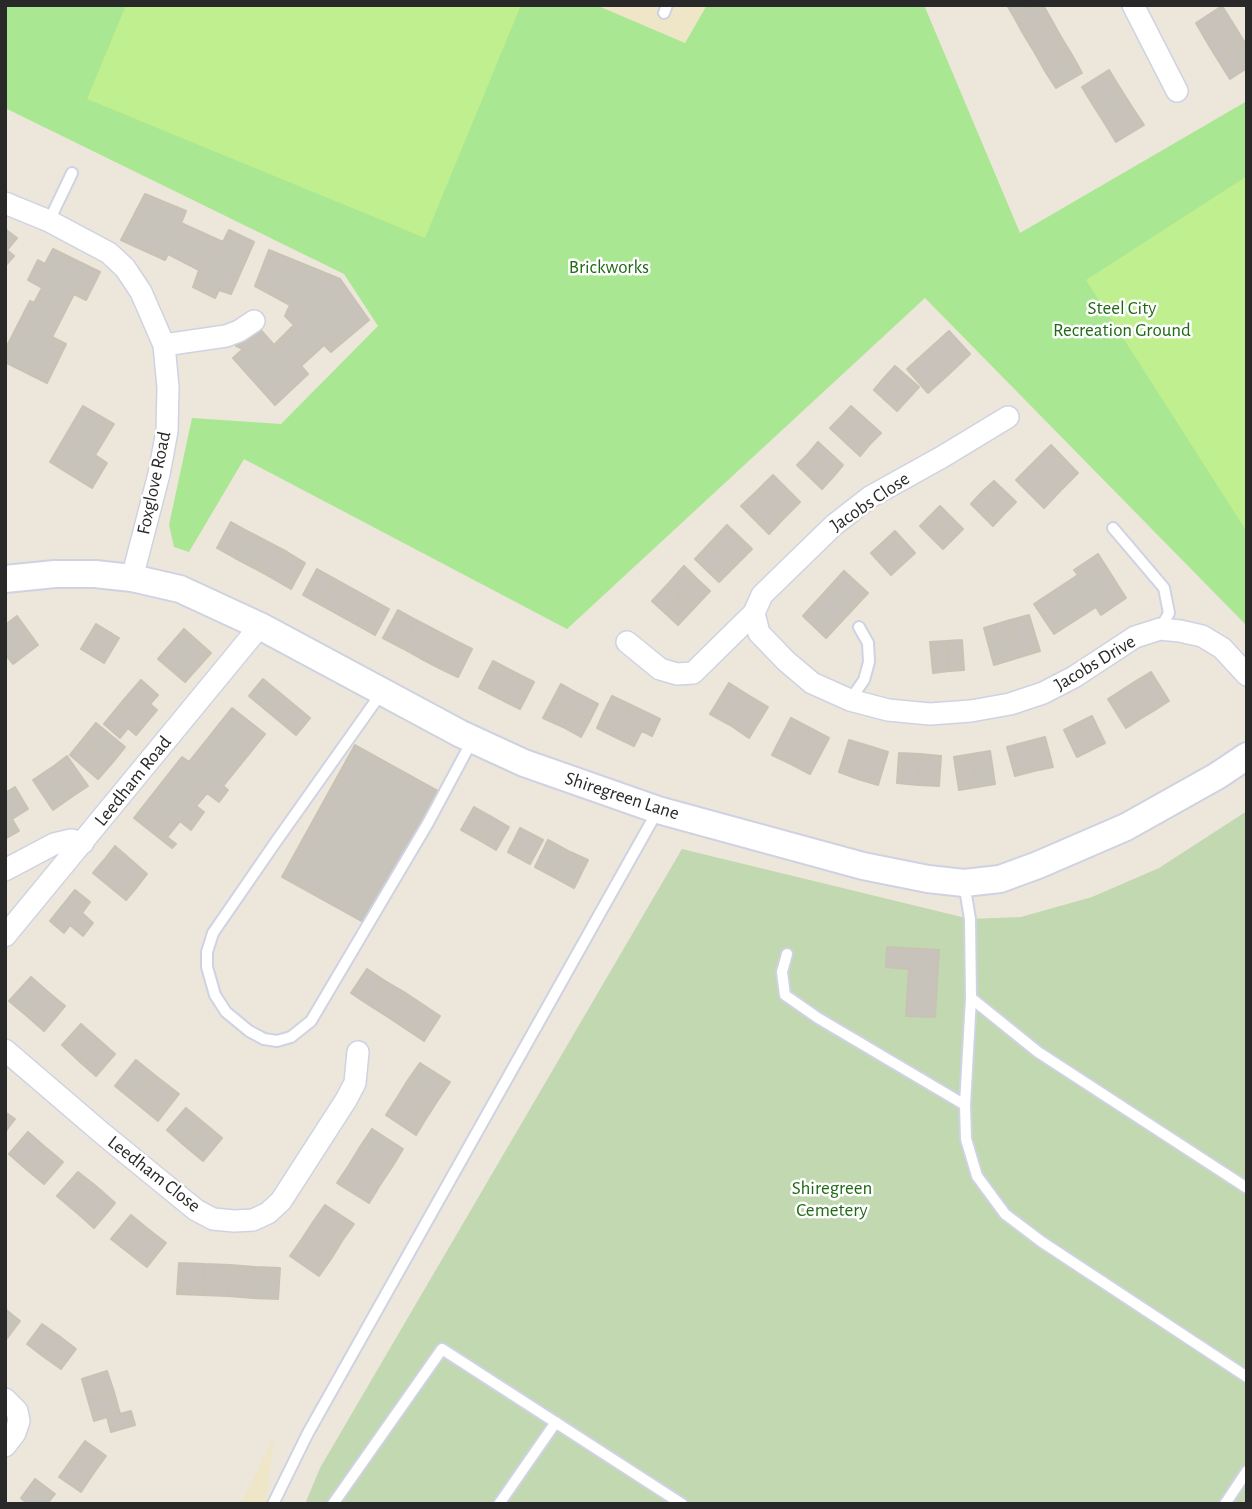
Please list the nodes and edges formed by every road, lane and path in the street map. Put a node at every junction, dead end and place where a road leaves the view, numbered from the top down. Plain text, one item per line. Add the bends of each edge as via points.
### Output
1 (1133, 5) edge
2 (1177, 91) dead end
3 (72, 173) dead end
4 (5, 203) edge
5 (49, 221) junction
6 (254, 321) dead end
7 (164, 345) junction
8 (1008, 417) dead end
9 (1113, 528) dead end
10 (132, 578) junction
11 (5, 579) edge
12 (754, 613) junction
13 (260, 625) junction
14 (859, 627) dead end
15 (1160, 629) junction
16 (626, 642) dead end
17 (1247, 675) edge
18 (382, 692) junction
19 (850, 700) junction
20 (473, 739) junction
21 (1247, 756) edge
22 (659, 810) junction
23 (83, 843) junction
24 (5, 870) edge
25 (964, 883) junction
26 (5, 936) edge
27 (787, 954) dead end
28 (971, 998) junction
29 (5, 1050) edge
30 (358, 1052) dead end
31 (965, 1105) junction
32 (1247, 1188) edge
33 (1247, 1377) edge
34 (5, 1399) edge
35 (556, 1422) junction
36 (5, 1447) edge
37 (1247, 1471) edge
38 (273, 1504) edge
39 (333, 1504) edge
40 (499, 1504) edge
41 (682, 1504) edge
42 (1225, 1504) edge

1 - 2 street
3 - 5 lane
4 - 5 street, Foxglove Road
5 - 7 street, Foxglove Road via 109,253 125,268
6 - 7 street via 226,337
7 - 10 street, Foxglove Road via 167,431
8 - 12 street, Jacobs Close via 870,497 762,595
9 - 15 lane via 1164,588 1168,613
10 - 11 street, Shiregreen Lane via 69,574
10 - 13 street, Shiregreen Lane via 180,589
12 - 16 street via 693,673 660,669
12 - 19 street, Jacobs Drive via 759,633 786,660 812,683
13 - 18 street, Shiregreen Lane
13 - 23 street, Leedham Road
14 - 19 lane via 868,643 869,662 864,680
15 - 17 street, Jacobs Drive via 1202,636
15 - 19 street, Jacobs Drive via 1135,637 1043,693 1010,704 930,714
18 - 20 street, Shiregreen Lane
18 - 20 lane via 214,933 207,952 206,967 226,1012 264,1039 291,1037 311,1021
20 - 22 street, Shiregreen Lane via 524,763
21 - 25 street, Shiregreen Lane via 1126,828 1000,879
22 - 25 street, Shiregreen Lane via 863,866
22 - 38 lane via 315,1421
23 - 24 street via 54,844
23 - 26 street, Leedham Road
25 - 28 lane via 970,919
27 - 31 lane via 782,972 785,995
28 - 31 lane
28 - 32 lane via 1038,1052
29 - 30 street, Leedham Close via 196,1210 213,1219 234,1221 253,1220 281,1201 355,1083
31 - 33 lane via 966,1139 977,1176 1005,1214
34 - 36 street via 17,1411 19,1421
35 - 39 lane via 442,1349
35 - 40 lane
35 - 41 lane
37 - 42 lane

